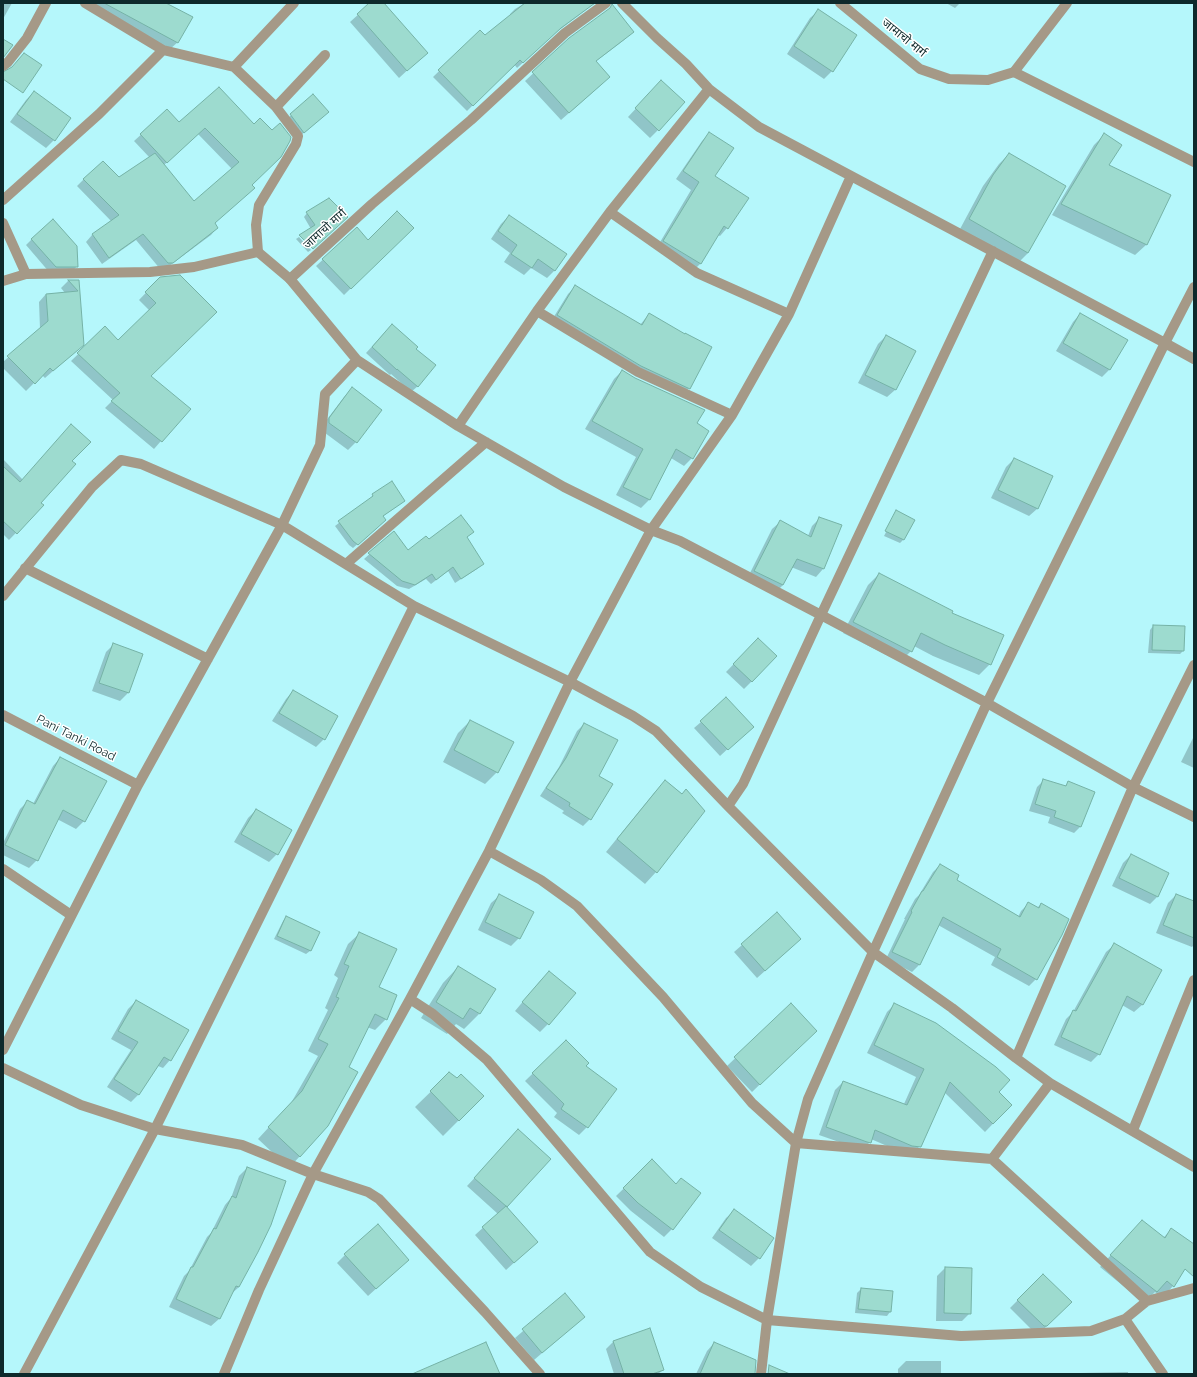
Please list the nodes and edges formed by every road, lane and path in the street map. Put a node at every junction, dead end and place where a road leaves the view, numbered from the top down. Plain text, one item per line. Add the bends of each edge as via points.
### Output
1 (46, 3) edge
2 (85, 3) edge
3 (294, 3) edge
4 (606, 3) edge
5 (622, 3) edge
6 (840, 3) edge
7 (1067, 3) edge
8 (163, 50) junction
9 (326, 55) dead end
10 (3, 66) edge
11 (234, 67) junction
12 (1014, 72) junction
13 (709, 89) junction
14 (276, 106) junction
15 (1194, 162) edge
16 (851, 176) junction
17 (3, 200) edge
18 (610, 212) junction
19 (3, 223) edge
20 (993, 251) junction
21 (258, 252) junction
22 (26, 274) junction
23 (290, 279) junction
24 (3, 281) edge
25 (1194, 287) edge
26 (537, 311) junction
27 (789, 314) junction
28 (1165, 342) junction
29 (1194, 359) edge
30 (357, 360) junction
31 (732, 415) junction
32 (458, 426) junction
33 (486, 442) junction
34 (282, 525) junction
35 (650, 530) junction
36 (346, 564) junction
37 (25, 568) junction
38 (3, 596) edge
39 (414, 606) junction
40 (820, 615) junction
41 (208, 659) junction
42 (1194, 666) edge
43 (570, 682) junction
44 (987, 703) junction
45 (3, 714) edge
46 (138, 785) junction
47 (1133, 787) junction
48 (728, 806) junction
49 (1194, 817) edge
50 (489, 851) junction
51 (3, 869) edge
52 (71, 915) junction
53 (873, 952) junction
54 (1194, 980) edge
55 (410, 999) junction
56 (3, 1050) edge
57 (1016, 1058) junction
58 (3, 1068) edge
59 (1050, 1083) junction
60 (156, 1129) junction
61 (1133, 1130) junction
62 (796, 1143) junction
63 (992, 1159) junction
64 (1194, 1167) edge
65 (313, 1174) junction
66 (1194, 1288) edge
67 (1147, 1302) junction
68 (1125, 1319) junction
69 (767, 1320) junction
70 (24, 1374) edge
71 (224, 1374) edge
72 (540, 1374) edge
73 (761, 1374) edge
74 (1163, 1374) edge

1 - 10 street via 27,38
2 - 8 street
3 - 11 street
4 - 23 street, जामाचो मार्ग via 564,33 471,120 372,204
5 - 13 street
6 - 12 street, जामाचो मार्ग via 920,69 949,79 988,80
7 - 12 street
8 - 11 street
8 - 17 street via 99,114
9 - 14 street
11 - 14 street
12 - 15 street
13 - 16 street via 759,127
13 - 18 street
14 - 21 street via 298,136 296,144 259,205 256,225
16 - 20 street
16 - 27 street
18 - 26 street
18 - 27 street via 697,273
19 - 22 street
20 - 28 street
20 - 40 street
21 - 22 street via 194,267 150,272
21 - 23 street
22 - 24 street
23 - 30 street
25 - 28 street
26 - 31 street via 638,372
26 - 32 street
27 - 31 street
28 - 29 street
28 - 44 street
30 - 32 street
30 - 34 street via 325,394 320,445
31 - 35 street
32 - 33 street
33 - 35 street via 564,487
33 - 36 street
34 - 36 street
34 - 37 street via 141,464 121,460 92,487
34 - 41 street
35 - 40 street via 680,541
35 - 43 street
36 - 39 street
37 - 38 street
37 - 41 street
39 - 43 street
39 - 60 street
40 - 44 street
40 - 48 street via 743,784
41 - 46 street
42 - 47 street
43 - 48 street via 656,731
43 - 50 street
44 - 47 street
44 - 53 street
45 - 46 street, Pani Tanki Road
46 - 52 street
47 - 49 street
47 - 57 street
48 - 53 street
50 - 55 street
50 - 62 street via 541,880 577,906 663,996 752,1103
51 - 52 street
52 - 56 street
53 - 57 street via 952,1008
53 - 62 street via 808,1099
54 - 61 street
55 - 65 street
55 - 69 street via 433,1014 487,1060 650,1252 701,1287
57 - 59 street
58 - 60 street via 81,1105
59 - 61 street
59 - 63 street
60 - 65 street via 242,1145
60 - 70 street
61 - 64 street
62 - 63 street
62 - 69 street
63 - 67 street
65 - 71 street via 259,1290
65 - 72 street via 368,1192 379,1199
66 - 67 street
67 - 68 street
68 - 69 street via 1092,1331 961,1336
68 - 74 street
69 - 73 street

